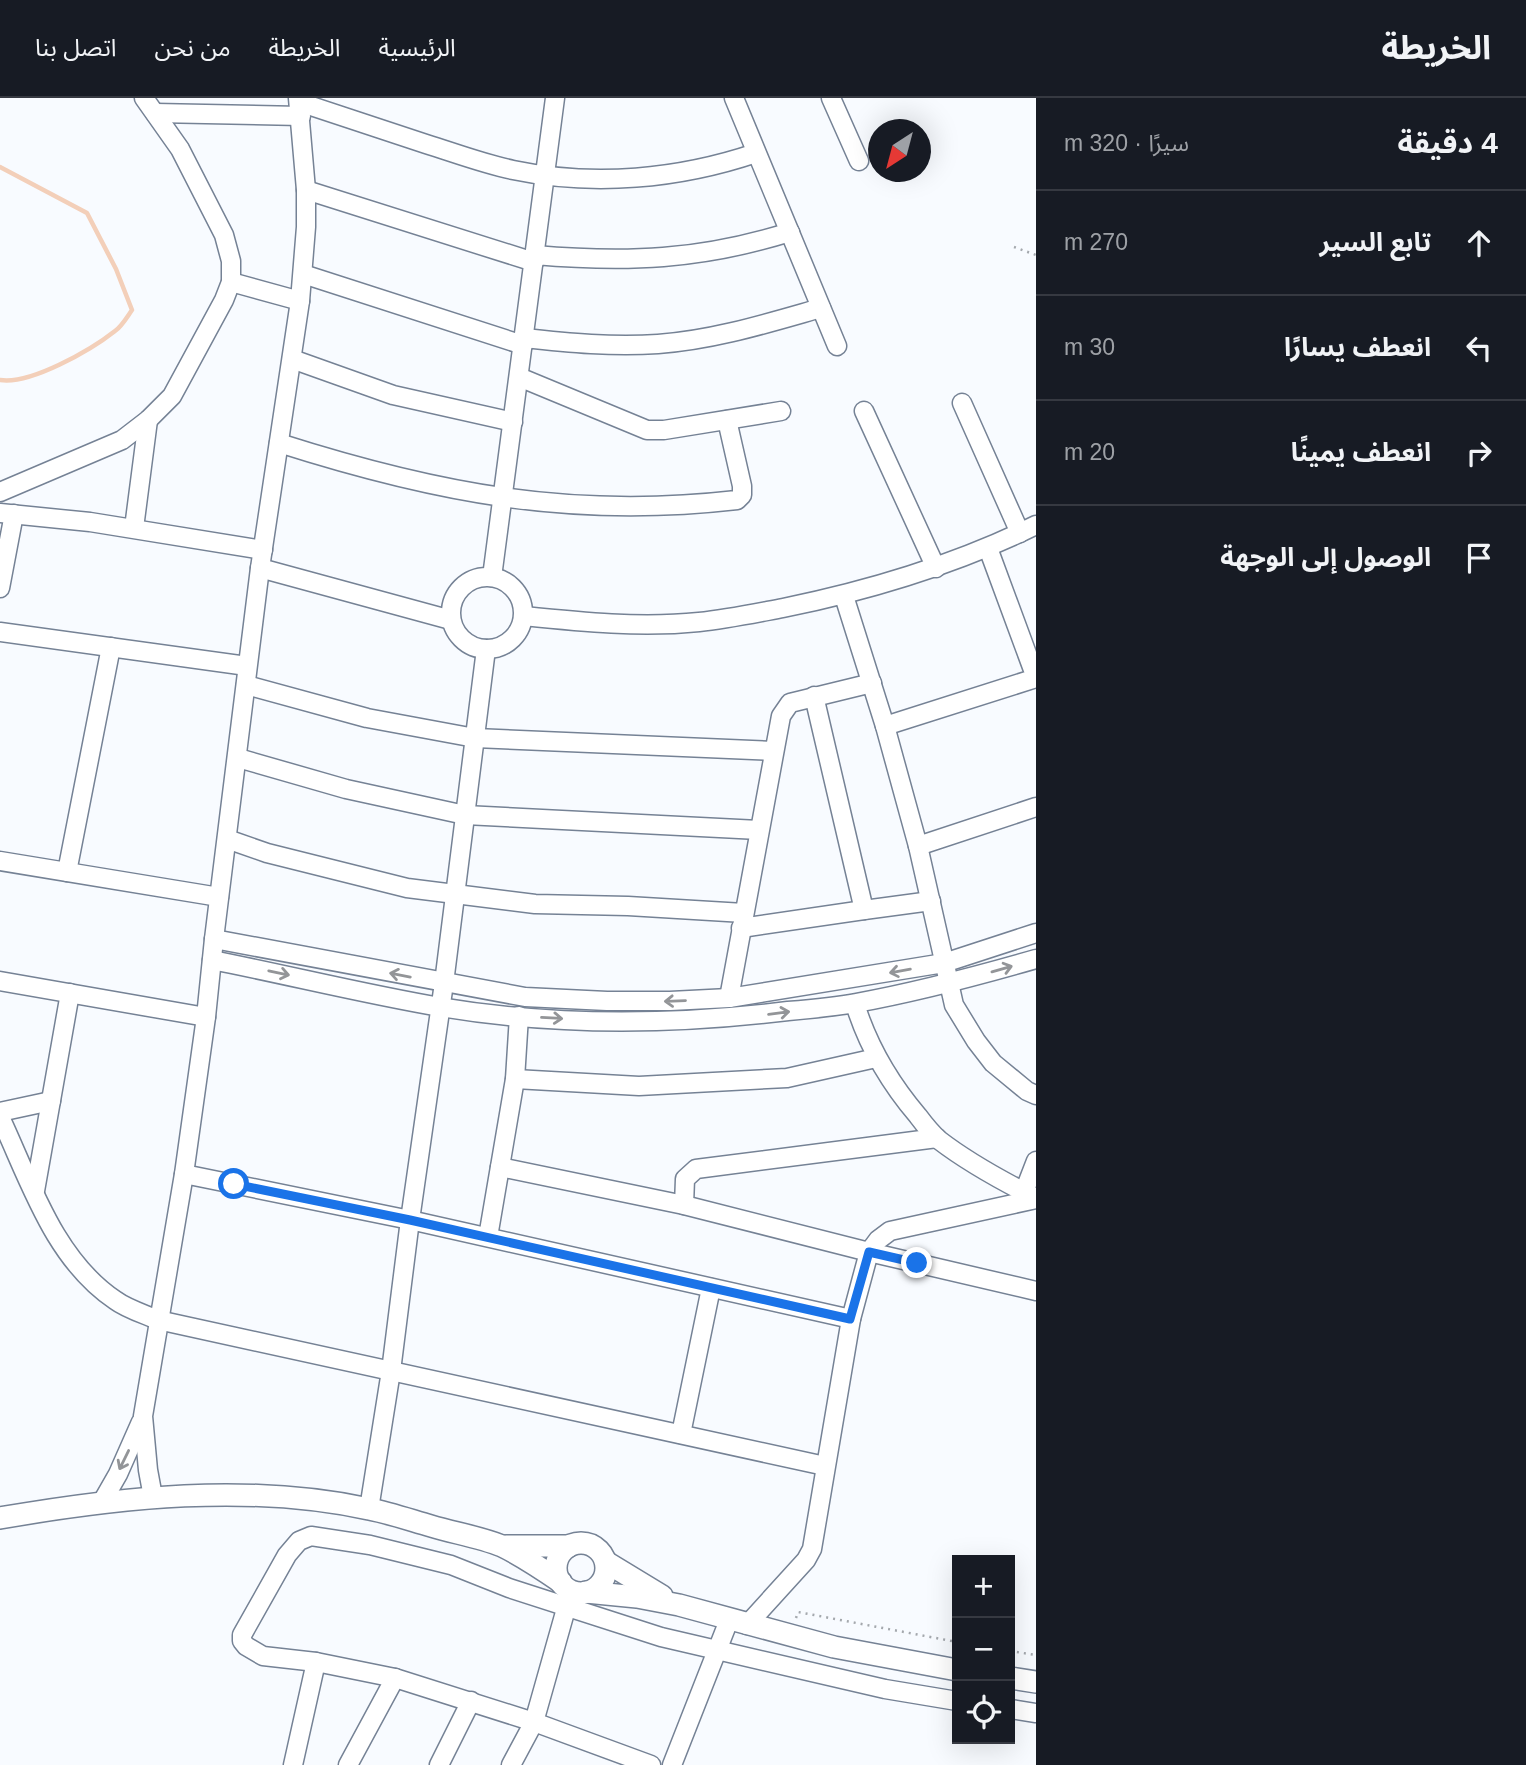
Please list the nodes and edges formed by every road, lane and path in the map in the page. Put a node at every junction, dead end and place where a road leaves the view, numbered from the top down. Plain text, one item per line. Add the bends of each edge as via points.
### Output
1 (144, 98) edge
2 (555, 98) edge
3 (733, 98) edge
4 (831, 98) edge
5 (299, 105) edge
6 (155, 113) junction
7 (756, 153) junction
8 (859, 161) dead end
9 (545, 175) junction
10 (306, 190) junction
11 (790, 232) junction
12 (1013, 247) dead end
13 (1036, 255) edge
14 (534, 259) junction
15 (303, 274) junction
16 (231, 282) junction
17 (300, 301) junction
18 (821, 308) junction
19 (524, 342) junction
20 (837, 346) dead end
21 (292, 359) junction
22 (519, 377) junction
23 (962, 403) dead end
24 (781, 411) dead end
25 (864, 411) dead end
26 (148, 420) junction
27 (726, 420) junction
28 (513, 422) junction
29 (279, 443) junction
30 (0, 492) edge
31 (503, 499) junction
32 (7, 514) edge
33 (134, 528) junction
34 (1028, 529) edge
35 (988, 548) junction
36 (263, 550) junction
37 (260, 568) junction
38 (936, 568) junction
39 (492, 577) junction
40 (0, 588) edge
41 (844, 596) junction
42 (524, 617) junction
43 (451, 620) junction
44 (0, 632) edge
45 (111, 647) junction
46 (486, 649) junction
47 (247, 666) junction
48 (872, 682) junction
49 (246, 685) junction
50 (814, 695) junction
51 (885, 726) junction
52 (475, 738) junction
53 (773, 751) junction
54 (238, 758) junction
55 (1036, 807) edge
56 (465, 816) junction
57 (759, 830) junction
58 (227, 839) junction
59 (918, 846) junction
60 (0, 861) edge
61 (67, 872) junction
62 (456, 894) junction
63 (219, 897) junction
64 (931, 901) junction
65 (864, 909) junction
66 (743, 921) junction
67 (1036, 933) edge
68 (214, 939) junction
69 (1036, 959) edge
70 (212, 960) junction
71 (944, 963) junction
72 (0, 981) edge
73 (444, 984) junction
74 (949, 984) junction
75 (70, 993) junction
76 (729, 998) junction
77 (855, 1004) junction
78 (441, 1007) junction
79 (519, 1016) junction
80 (206, 1017) junction
81 (876, 1058) junction
82 (515, 1079) junction
83 (1036, 1095) edge
84 (51, 1101) junction
85 (0, 1114) edge
86 (937, 1138) junction
87 (1036, 1161) edge
88 (500, 1167) junction
89 (184, 1174) junction
90 (35, 1191) junction
91 (1032, 1197) edge
92 (684, 1205) junction
93 (410, 1220) junction
94 (488, 1237) junction
95 (869, 1252) junction
96 (711, 1288) junction
97 (1036, 1291) edge
98 (850, 1319) junction
99 (159, 1320) junction
100 (391, 1371) junction
101 (143, 1416) junction
102 (681, 1434) junction
103 (825, 1466) junction
104 (153, 1497) junction
105 (102, 1502) junction
106 (369, 1509) junction
107 (0, 1518) edge
108 (500, 1546) junction
109 (569, 1546) junction
110 (606, 1562) junction
111 (571, 1593) junction
112 (679, 1605) junction
113 (797, 1612) dead end
114 (738, 1623) junction
115 (952, 1641) edge
116 (716, 1650) junction
117 (1015, 1652) edge
118 (1036, 1656) edge
119 (316, 1662) junction
120 (952, 1669) edge
121 (394, 1678) junction
122 (1015, 1679) edge
123 (1036, 1682) edge
124 (952, 1700) edge
125 (471, 1701) junction
126 (1015, 1710) edge
127 (1036, 1713) edge
128 (534, 1722) junction
129 (621, 1761) edge
130 (293, 1765) edge
131 (348, 1765) edge
132 (439, 1765) edge
133 (511, 1765) edge
134 (651, 1765) edge
135 (672, 1765) edge

1 - 6 street
2 - 9 street
3 - 7 street
4 - 8 street
5 - 6 street
5 - 9 street via 472,159
5 - 10 street
6 - 16 street via 194,173 224,235
7 - 9 street via 703,169 651,177
7 - 11 street
9 - 14 street
10 - 14 street
10 - 15 street
11 - 14 street via 733,248 675,257
11 - 18 street
12 - 13 path
14 - 19 street
15 - 17 street
15 - 19 street
16 - 17 street
16 - 26 street via 172,396
17 - 21 street
18 - 19 street via 735,331 659,344
18 - 20 street
19 - 22 street
21 - 28 street via 393,395
21 - 29 street
22 - 27 street via 648,430
22 - 28 street
23 - 34 street
24 - 27 street
25 - 38 street
26 - 30 street via 122,440
26 - 33 street
27 - 31 street via 743,491 737,500 607,508
28 - 31 street
29 - 31 street via 388,475
29 - 36 street
31 - 39 street
32 - 33 street
32 - 40 street
33 - 36 street
34 - 35 street
35 - 38 street
35 - 51 street via 1036,678
36 - 37 street
37 - 43 street
37 - 47 street
38 - 41 street
39 - 42 street via 514,588
39 - 43 street via 472,579 462,586 451,607
41 - 42 street via 698,622 571,622
41 - 48 street
42 - 46 street via 507,644
43 - 46 street via 463,640
44 - 45 street
45 - 47 street
45 - 61 street
46 - 52 street
47 - 49 street
48 - 50 street
48 - 51 street
49 - 52 street via 367,718
49 - 54 street
50 - 53 street via 786,706
50 - 65 street
51 - 59 street
52 - 53 street
52 - 56 street
53 - 57 street
54 - 56 street
54 - 58 street
55 - 59 street
56 - 57 street
56 - 62 street
57 - 66 street
58 - 62 street via 407,888
58 - 63 street
59 - 64 street
60 - 61 street
61 - 63 street
62 - 66 street via 535,904 628,906
62 - 73 street
63 - 68 street
64 - 65 street
64 - 71 street
65 - 66 street
66 - 76 street
67 - 71 street
68 - 70 street
73 -> 68 street
74 -> 69 street
70 -> 78 street
70 - 80 street
71 - 74 street
71 -> 76 street
72 - 75 street
76 -> 73 street via 670,1002 525,997
73 - 78 street
74 - 77 street
74 - 83 street via 954,1005 993,1063
75 - 80 street
75 - 84 street
79 -> 77 street via 675,1021
77 - 81 street
78 - 79 street
78 - 93 street
79 - 82 street
80 - 89 street
81 - 82 street via 774,1079 639,1086
81 - 86 street
82 - 88 street
84 - 85 street
84 - 90 street
85 - 90 street
86 - 91 street
86 - 92 street via 696,1169 685,1179
87 - 91 street
88 - 92 street
88 - 94 street
89 - 93 street
89 - 99 street
90 - 99 street via 71,1260 92,1283 117,1302
91 - 95 street via 890,1231
92 - 95 street
93 - 94 street
93 - 100 street
94 - 96 street
95 - 97 street
95 - 98 street
96 - 98 street
96 - 102 street
98 - 103 street
99 - 100 street
99 - 101 street
100 - 102 street
100 - 106 street
101 - 104 street
101 -> 105 street
102 - 103 street
103 - 114 street via 812,1549 806,1560
104 - 105 main road
104 - 106 main road via 282,1498
105 - 107 main road
106 - 108 main road
108 - 109 main road
108 - 111 main road via 536,1565
109 - 110 main road via 591,1544
109 - 111 main road via 556,1566
110 - 111 main road via 606,1575 598,1586
110 - 112 main road
111 - 112 main road
111 - 116 street via 661,1637
111 - 119 street via 370,1545 311,1536 299,1541 287,1555 242,1641 263,1656
111 - 128 street
112 - 114 main road
113 - 115 path
114 - 116 street
114 - 120 main road
116 - 124 street
116 - 135 street
117 - 118 path
119 - 121 street
119 - 130 street
121 - 125 street
121 - 131 street
122 - 123 main road
125 - 128 street
125 - 132 street
126 - 127 street
128 - 129 street
128 - 133 street
129 - 134 street

